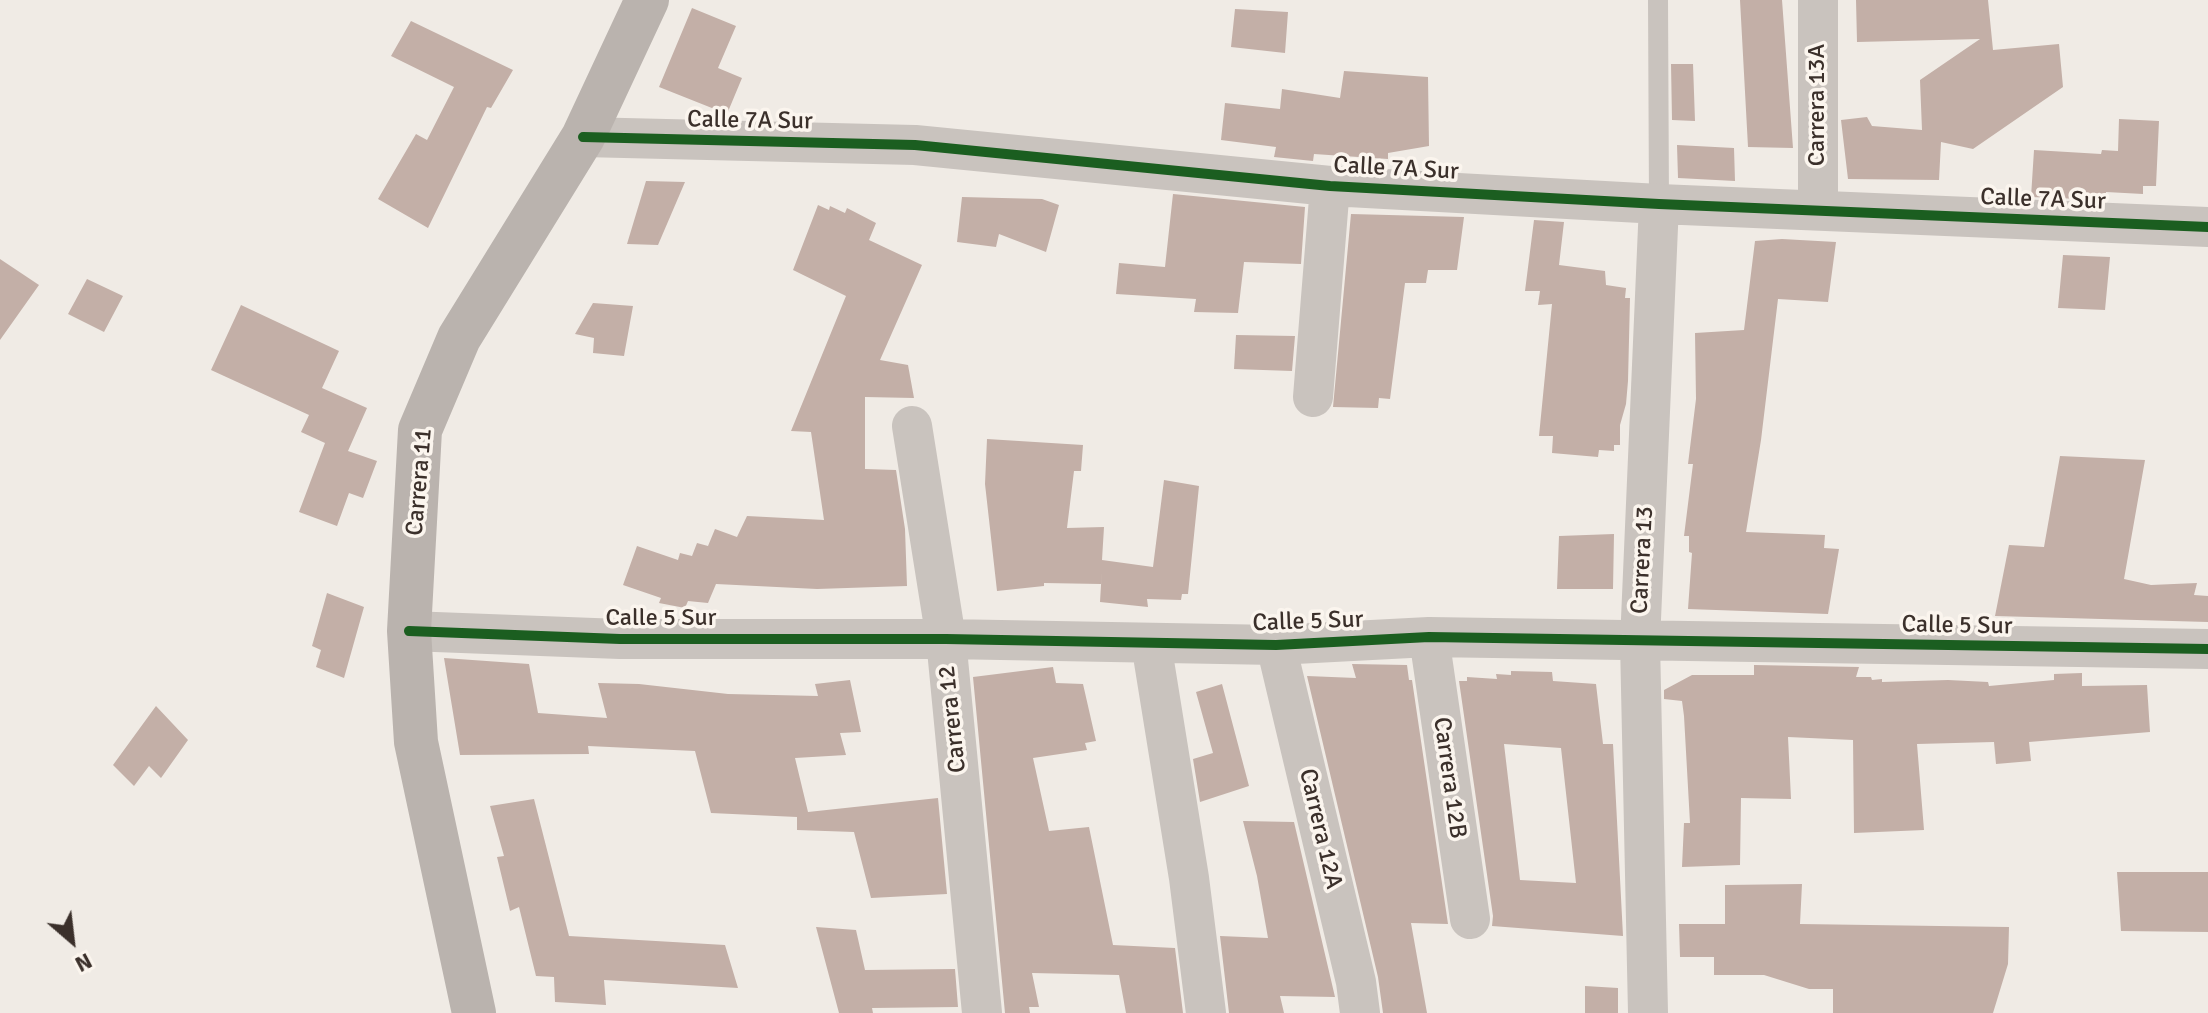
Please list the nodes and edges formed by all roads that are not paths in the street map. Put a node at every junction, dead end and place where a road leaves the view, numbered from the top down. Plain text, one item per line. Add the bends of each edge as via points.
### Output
1 (647, 0) edge
2 (1658, 0) edge
3 (1818, 0) edge
4 (583, 137) junction
5 (1330, 186) junction
6 (1659, 204) junction
7 (1818, 210) junction
8 (2208, 227) edge
9 (1313, 397) dead end
10 (912, 426) dead end
11 (409, 631) junction
12 (1429, 637) junction
13 (946, 639) junction
14 (1640, 642) junction
15 (1151, 643) junction
16 (1276, 645) junction
17 (2208, 649) edge
18 (1470, 919) dead end
19 (474, 1013) edge
20 (982, 1013) edge
21 (1206, 1013) edge
22 (1360, 1013) edge
23 (1648, 1013) edge

1 - 4 main road, Carrera 11
2 - 6 lane
3 - 7 street, Carrera 13A
4 - 5 street, Calle 7A Sur via 915,145
4 - 11 main road, Carrera 11 via 459,338 420,430
5 - 6 street, Calle 7A Sur
5 - 9 street
6 - 7 street, Calle 7A Sur
6 - 14 street, Carrera 13
7 - 8 street, Calle 7A Sur
10 - 13 street, Carrera 12
11 - 13 street, Calle 5 Sur via 620,639
11 - 19 main road, Carrera 11 via 416,742
12 - 14 street, Calle 5 Sur
12 - 16 street, Calle 5 Sur
12 - 18 street, Carrera 12B
13 - 15 street, Calle 5 Sur
13 - 20 street, Carrera 12
14 - 17 street, Calle 5 Sur
14 - 23 street, Carrera 13
15 - 16 street, Calle 5 Sur
15 - 21 street
16 - 22 street, Carrera 12A

